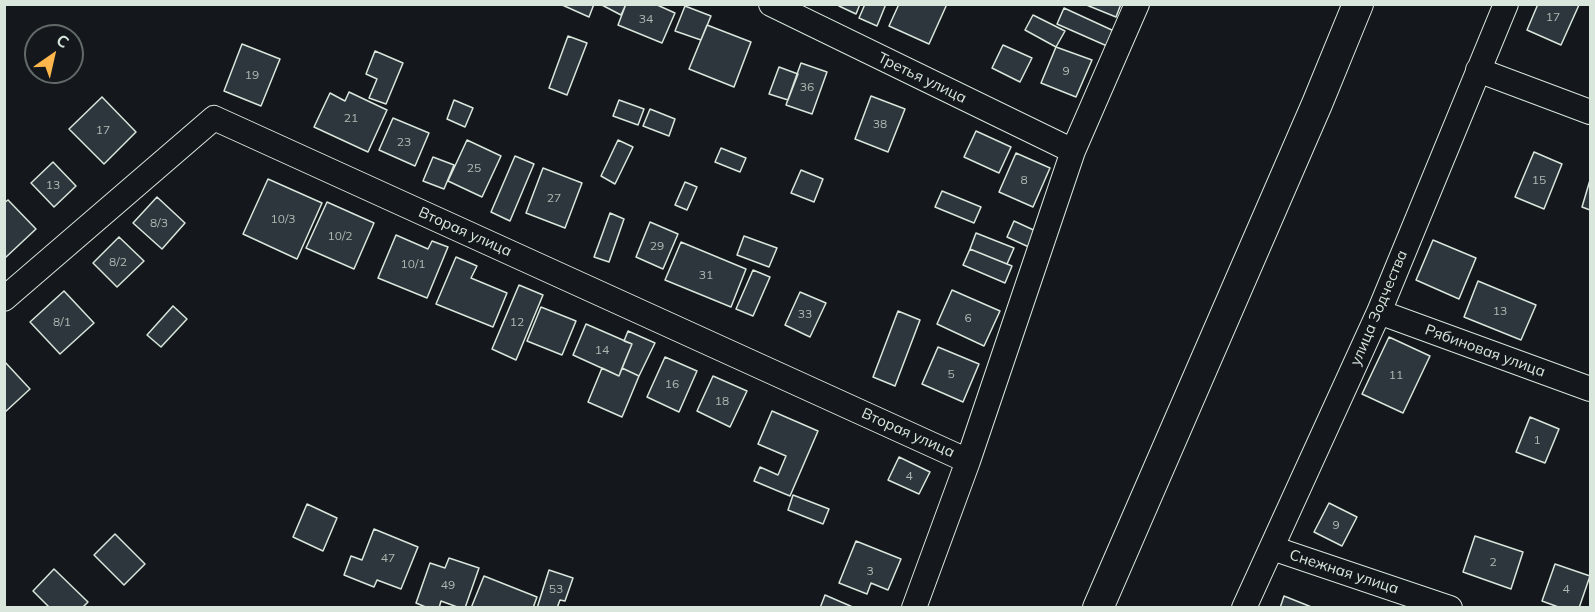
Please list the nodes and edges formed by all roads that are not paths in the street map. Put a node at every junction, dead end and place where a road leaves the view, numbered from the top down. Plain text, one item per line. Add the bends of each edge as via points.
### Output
1 (771, 4) edge
2 (1137, 4) edge
3 (1358, 4) edge
4 (1506, 4) edge
5 (1478, 70) junction
6 (1590, 112) edge
7 (1073, 151) junction
8 (4, 299) edge
9 (1379, 312) junction
10 (1590, 389) edge
11 (968, 461) junction
12 (1272, 548) junction
13 (914, 608) edge
14 (1098, 608) edge
15 (1244, 608) edge
16 (1450, 608) edge

1 - 7 street, Третья улица
2 - 7 street
3 - 14 main road
4 - 5 street, улица Зодчества
5 - 6 street
5 - 9 street, улица Зодчества
7 - 11 street
8 - 11 street, Вторая улица via 214,118
9 - 10 street, Рябиновая улица
9 - 12 street, улица Зодчества
11 - 13 street
12 - 15 street, улица Зодчества
12 - 16 street, Снежная улица

